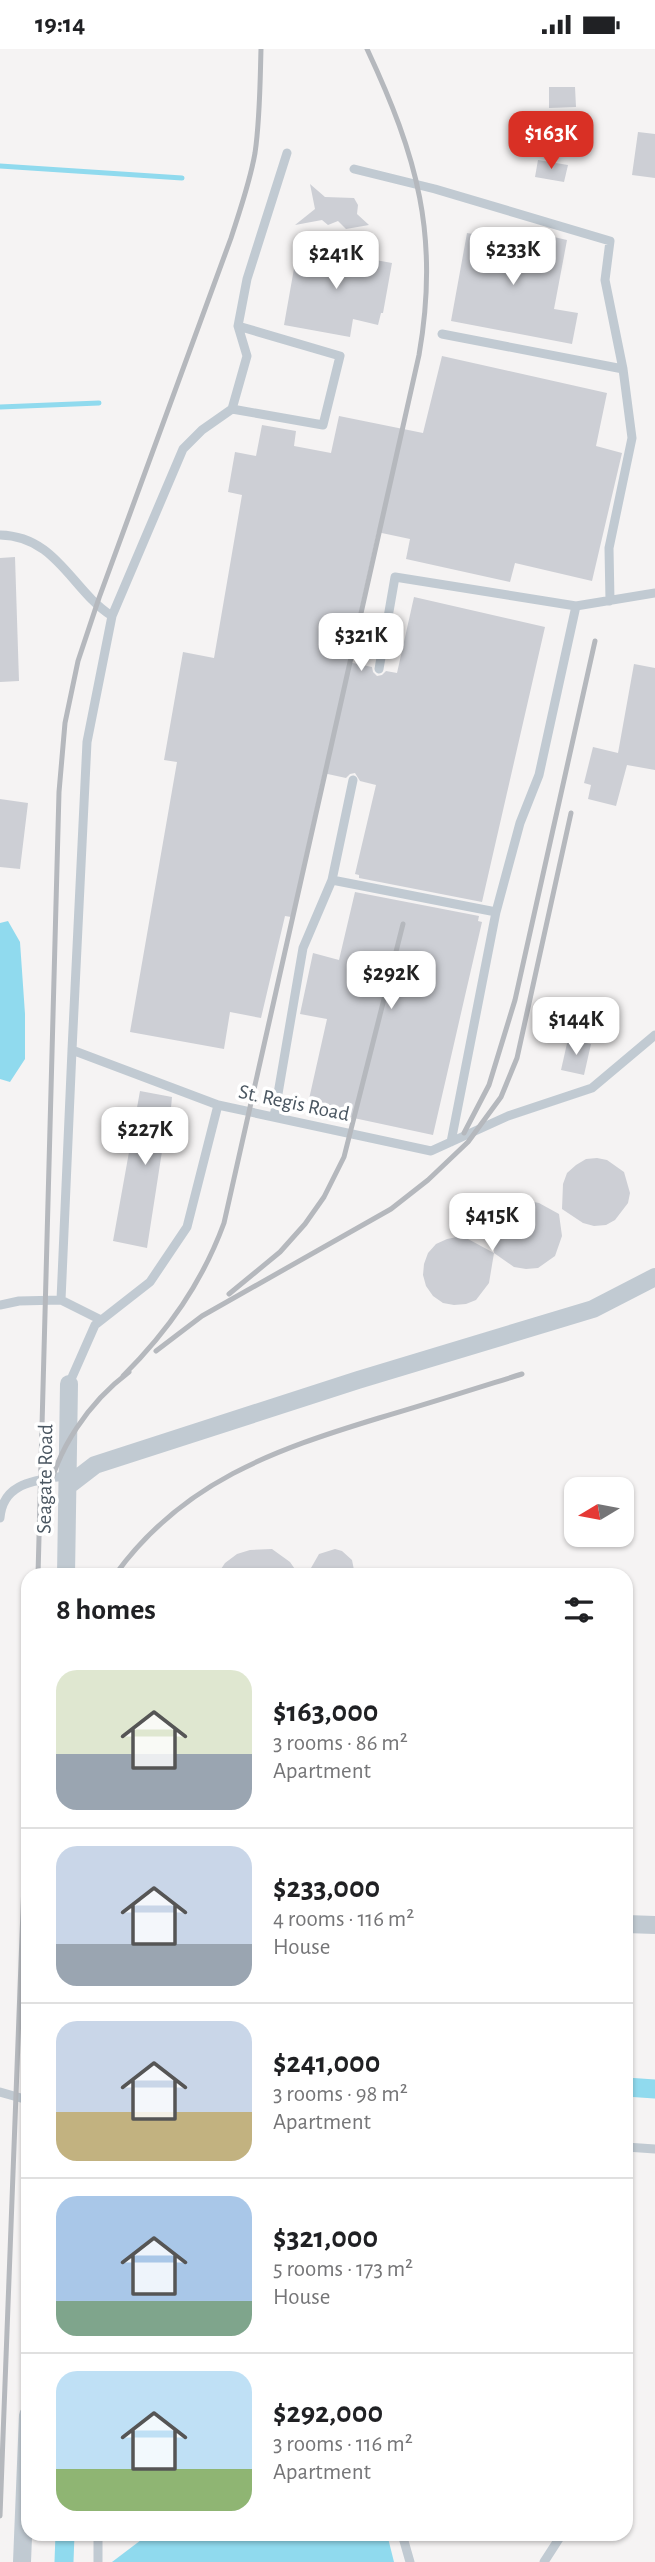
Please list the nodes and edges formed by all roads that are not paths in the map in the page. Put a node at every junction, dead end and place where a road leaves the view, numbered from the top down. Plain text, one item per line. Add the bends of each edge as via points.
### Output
1 (287, 153) dead end
2 (354, 169) dead end
3 (238, 326) junction
4 (442, 334) dead end
5 (623, 369) junction
6 (232, 409) junction
7 (0, 535) edge
8 (655, 593) edge
9 (610, 601) junction
10 (576, 606) junction
11 (112, 616) junction
12 (379, 669) dead end
13 (353, 780) dead end
14 (332, 880) junction
15 (496, 912) junction
16 (655, 1035) edge
17 (72, 1050) junction
18 (218, 1105) junction
19 (274, 1117) junction
20 (451, 1142) junction
21 (655, 1277) edge
22 (61, 1300) junction
23 (0, 1305) edge
24 (101, 1320) junction
25 (69, 1384) joint
26 (69, 1480) junction
27 (0, 1518) edge
28 (66, 1568) edge
29 (633, 1924) edge
30 (655, 1925) edge
31 (0, 2092) edge
32 (21, 2097) edge
33 (633, 2147) edge
34 (655, 2149) edge
35 (23, 2541) edge
36 (98, 2541) edge
37 (404, 2541) edge
38 (558, 2541) edge
39 (22, 2562) edge
40 (98, 2562) edge
41 (410, 2562) edge
42 (544, 2562) edge

1 - 3 lane via 247,279
2 - 5 lane via 610,241 606,280
3 - 6 lane via 247,356
3 - 6 lane via 340,356 323,425
4 - 5 lane
5 - 9 lane via 632,438 609,548
6 - 11 lane via 183,449
7 - 11 lane via 29,541 60,562 96,606
8 - 9 lane
9 - 10 lane
10 - 12 lane via 395,577
10 - 15 lane via 539,775 520,823
11 - 17 lane via 87,742
13 - 14 lane
14 - 15 lane
14 - 19 lane via 303,949
15 - 20 lane
16 - 20 lane, St. Regis Road via 592,1088 508,1116
17 - 18 lane
17 - 22 lane
18 - 19 lane, St. Regis Road
18 - 24 lane, St. Regis Road via 187,1227 150,1282
19 - 20 lane, St. Regis Road via 431,1151
21 - 26 street via 593,1309 95,1465
22 - 23 lane
22 - 24 lane
24 - 25 lane, St. Regis Road
25 - 26 street, Seagate Road
26 - 27 lane via 18,1486 1,1505
26 - 28 street, Seagate Road
29 - 30 street
31 - 32 lane
33 - 34 lane
35 - 39 street
36 - 40 lane
37 - 41 lane
38 - 42 lane

